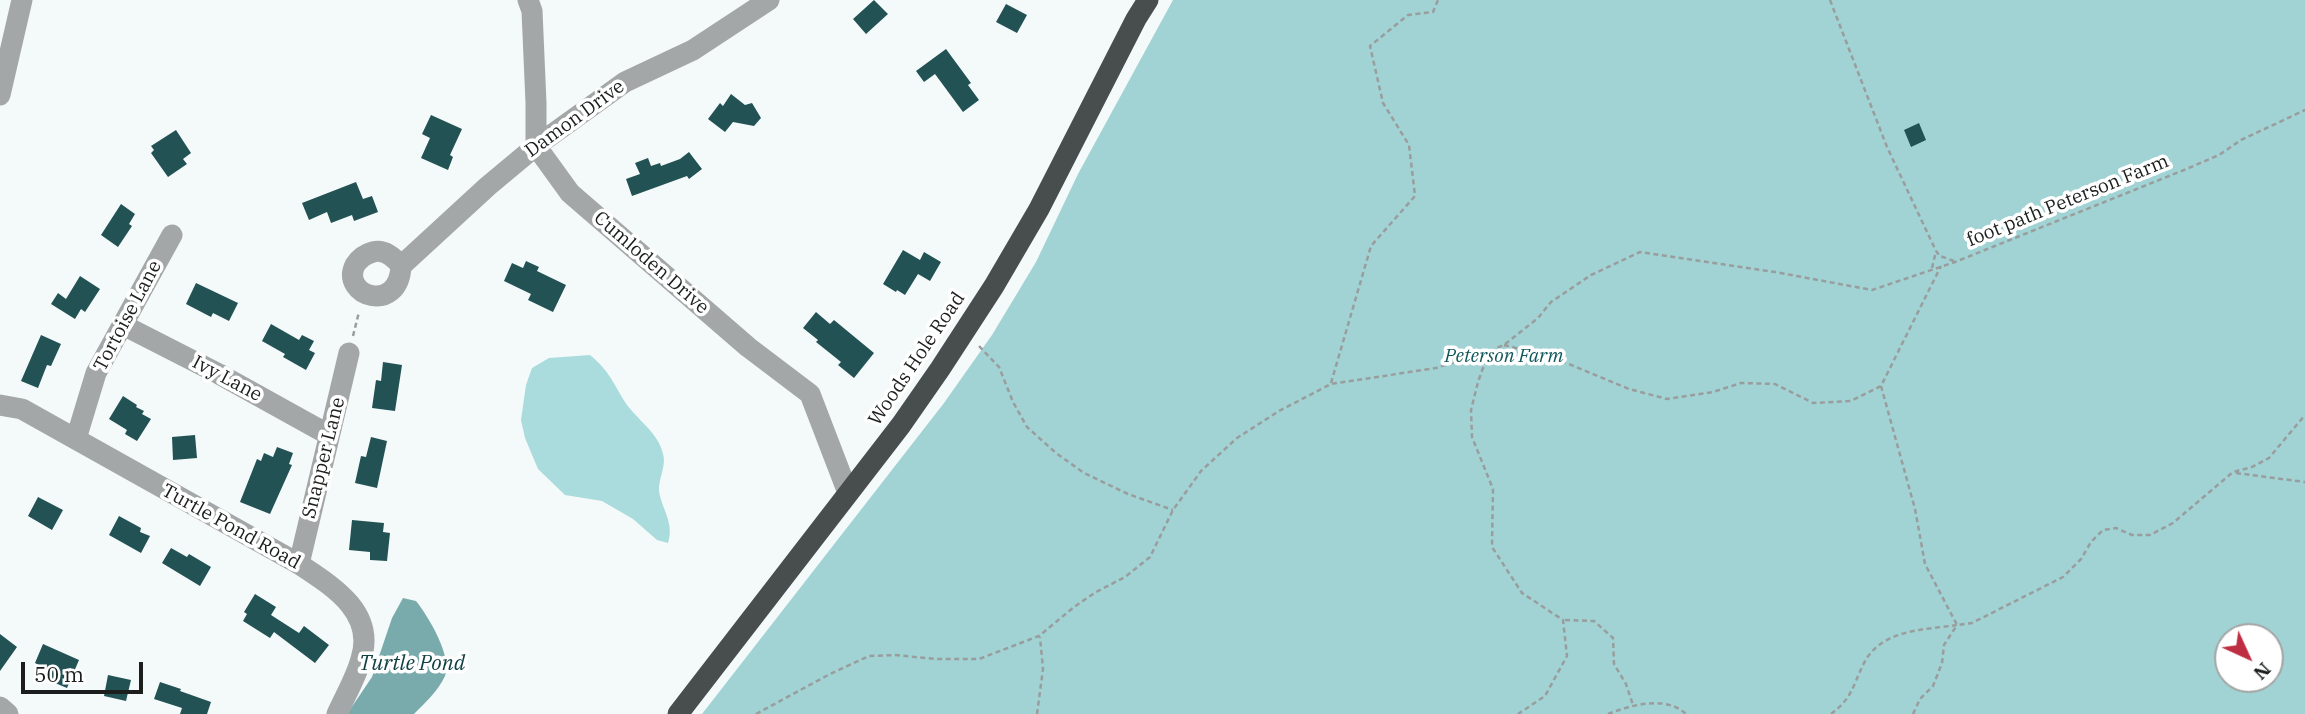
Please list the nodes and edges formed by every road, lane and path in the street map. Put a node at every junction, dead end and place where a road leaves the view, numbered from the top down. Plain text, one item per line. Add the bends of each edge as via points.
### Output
1 (22, 0) edge
2 (528, 0) edge
3 (769, 0) edge
4 (1148, 0) edge
5 (1438, 0) edge
6 (1830, 0) edge
7 (0, 95) edge
8 (2305, 110) edge
9 (536, 146) junction
10 (172, 235) dead end
11 (1936, 251) junction
12 (1955, 262) junction
13 (401, 266) junction
14 (1941, 266) junction
15 (1931, 270) junction
16 (363, 293) junction
17 (123, 325) junction
18 (965, 330) junction
19 (1504, 345) junction
20 (1489, 351) junction
21 (349, 353) joint
22 (1331, 384) junction
23 (1881, 386) junction
24 (0, 405) edge
25 (2305, 415) edge
26 (330, 435) junction
27 (76, 439) junction
28 (2233, 472) junction
29 (2305, 482) edge
30 (848, 493) junction
31 (1173, 510) junction
32 (299, 564) junction
33 (1563, 620) junction
34 (1957, 625) junction
35 (1040, 636) junction
36 (1633, 705) junction
37 (0, 707) edge
38 (8, 714) edge
39 (337, 714) edge
40 (678, 714) edge
41 (756, 714) edge
42 (1037, 714) edge
43 (1518, 714) edge
44 (1608, 714) edge
45 (1686, 714) edge
46 (1831, 714) edge
47 (1913, 714) edge

1 - 7 street
2 - 9 street
3 - 9 street, Damon Drive via 693,50 625,82
4 - 18 highway, Woods Hole Road via 1039,209
5 - 22 path via 1433,12 1408,15 1370,46 1383,103 1409,145 1415,196 1371,246
6 - 11 path via 1887,147
8 - 12 path, foot path Peterson Farm via 2219,155
9 - 13 street, Damon Drive
9 - 30 street, Cumloden Drive via 570,193 748,347 810,394
10 - 17 street, Tortoise Lane
11 - 12 path, foot path Peterson Farm
11 - 15 path
12 - 14 path
13 - 16 street, Damon Drive via 389,293 380,297
13 - 16 street via 387,253 367,254 354,268 353,277
14 - 15 path
14 - 23 path
15 - 19 path via 1872,290 1640,252 1591,275 1551,302
16 - 21 path
17 - 26 street, Ivy Lane
17 - 27 street, Tortoise Lane via 96,373
18 - 30 highway, Woods Hole Road
18 - 31 path via 999,367 1027,427 1056,453 1084,473
19 - 20 path
19 - 23 path via 1552,357 1629,389 1667,399 1741,383 1775,384 1813,403 1851,401
20 - 22 path via 1436,368
20 - 33 path via 1471,410 1472,437 1493,489 1492,547 1522,593
21 - 26 street, Snapper Lane
22 - 31 path via 1237,438 1201,471
23 - 34 path via 1925,564
24 - 27 street, Turtle Pond Road via 22,409
25 - 28 path via 2269,458
26 - 32 street, Snapper Lane
27 - 32 street, Turtle Pond Road
28 - 29 path
28 - 34 path via 2173,523 2150,535 2103,530 2063,577
30 - 40 highway, Woods Hole Road
31 - 35 path via 1150,557 1074,607
32 - 39 street, Turtle Pond Road via 355,608 363,630 362,658
33 - 36 path via 1594,621 1613,638 1614,664
33 - 43 path via 1567,656 1545,696
34 - 46 path via 1895,634 1876,647 1846,703
34 - 47 path via 1944,645 1933,686
35 - 41 path via 979,659 869,656
35 - 42 path via 1043,668
36 - 44 path
36 - 45 path via 1678,706
37 - 38 street

